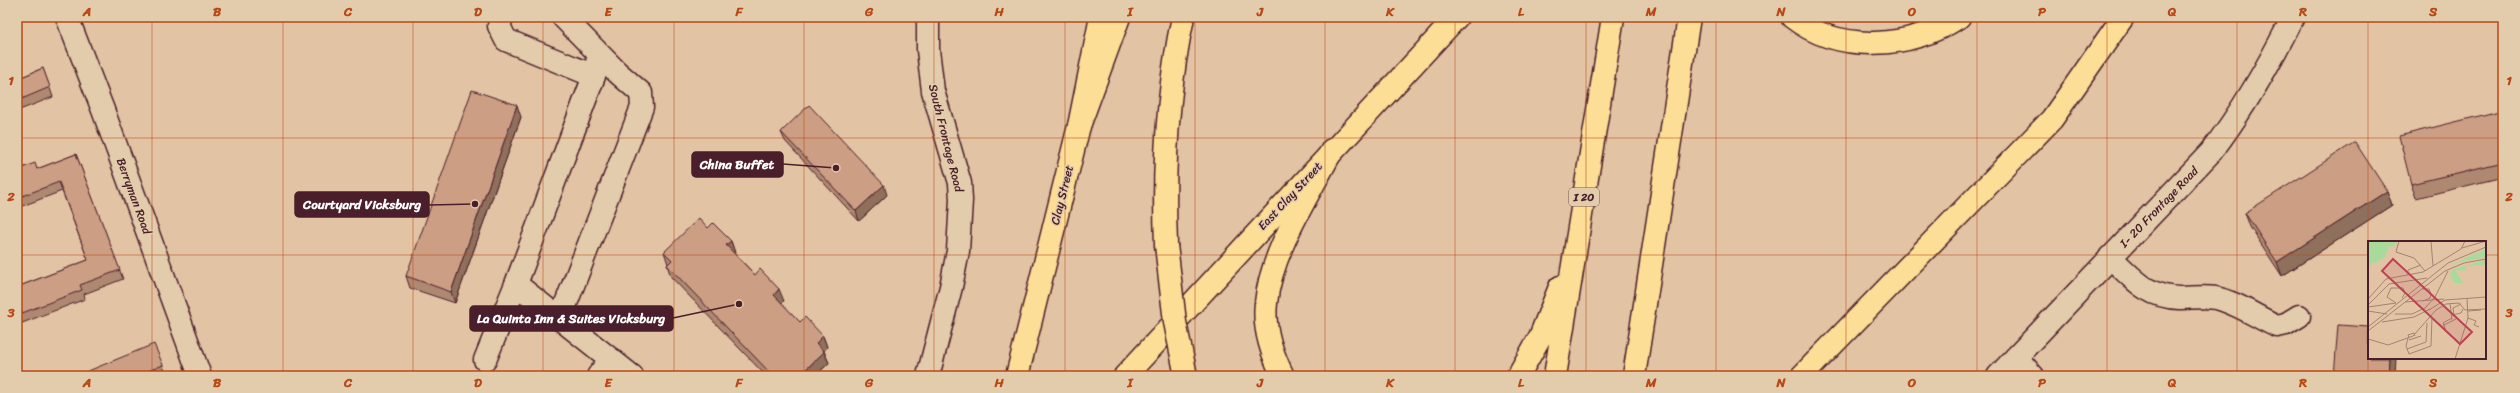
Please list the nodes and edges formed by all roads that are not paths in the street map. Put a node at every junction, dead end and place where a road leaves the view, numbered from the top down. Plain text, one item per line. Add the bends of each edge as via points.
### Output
1 (67, 17) edge
2 (502, 17) edge
3 (564, 17) edge
4 (1102, 17) edge
5 (1119, 17) edge
6 (1183, 17) edge
7 (1457, 17) edge
8 (1613, 17) edge
9 (1689, 17) edge
10 (1792, 17) edge
11 (1959, 17) edge
12 (2124, 17) edge
13 (2293, 17) edge
14 (926, 18) edge
15 (599, 54) junction
16 (594, 76) junction
17 (1079, 126) junction
18 (1332, 150) junction
19 (1575, 249) junction
20 (2110, 257) junction
21 (516, 284) junction
22 (2299, 316) dead end
23 (560, 319) junction
24 (2016, 357) junction
25 (485, 360) dead end
26 (611, 360) junction
27 (200, 376) edge
28 (598, 376) edge
29 (632, 376) edge
30 (928, 376) edge
31 (1017, 376) edge
32 (1125, 376) edge
33 (1186, 376) edge
34 (1283, 376) edge
35 (1518, 376) edge
36 (1555, 376) edge
37 (1634, 376) edge
38 (1802, 376) edge
39 (1998, 376) edge
40 (2033, 376) edge

1 - 27 street, Berryman Road
2 - 16 street via 499,26 506,40
3 - 15 street
4 - 17 main road
5 - 17 main road, Clay Street
6 - 33 main road, bridge via 1175,54 1164,183 1166,245 1175,322
7 - 18 main road, East Clay Street
8 - 19 main road, I 20
9 - 37 main road
10 - 11 main road via 1823,34 1851,42 1880,43 1927,34
12 - 38 main road via 2052,119
13 - 20 street, I- 20 Frontage Road via 2270,64 2230,127 2180,186
14 - 30 street, South Frontage Road via 933,91 960,183 962,200 954,273
15 - 16 street
15 - 23 street via 641,93 642,107
16 - 21 street
17 - 31 main road, Clay Street
18 - 32 main road, East Clay Street
18 - 34 main road via 1288,235 1270,277 1265,304 1266,323 1273,357
19 - 35 main road via 1540,337
19 - 36 main road, I 20
20 - 22 street via 2144,289 2155,294 2228,301 2277,326
20 - 24 street, I- 20 Frontage Road
21 - 23 street
21 - 25 street
23 - 26 street
24 - 39 street, I- 20 Frontage Road
24 - 40 street
26 - 28 street
26 - 29 street

